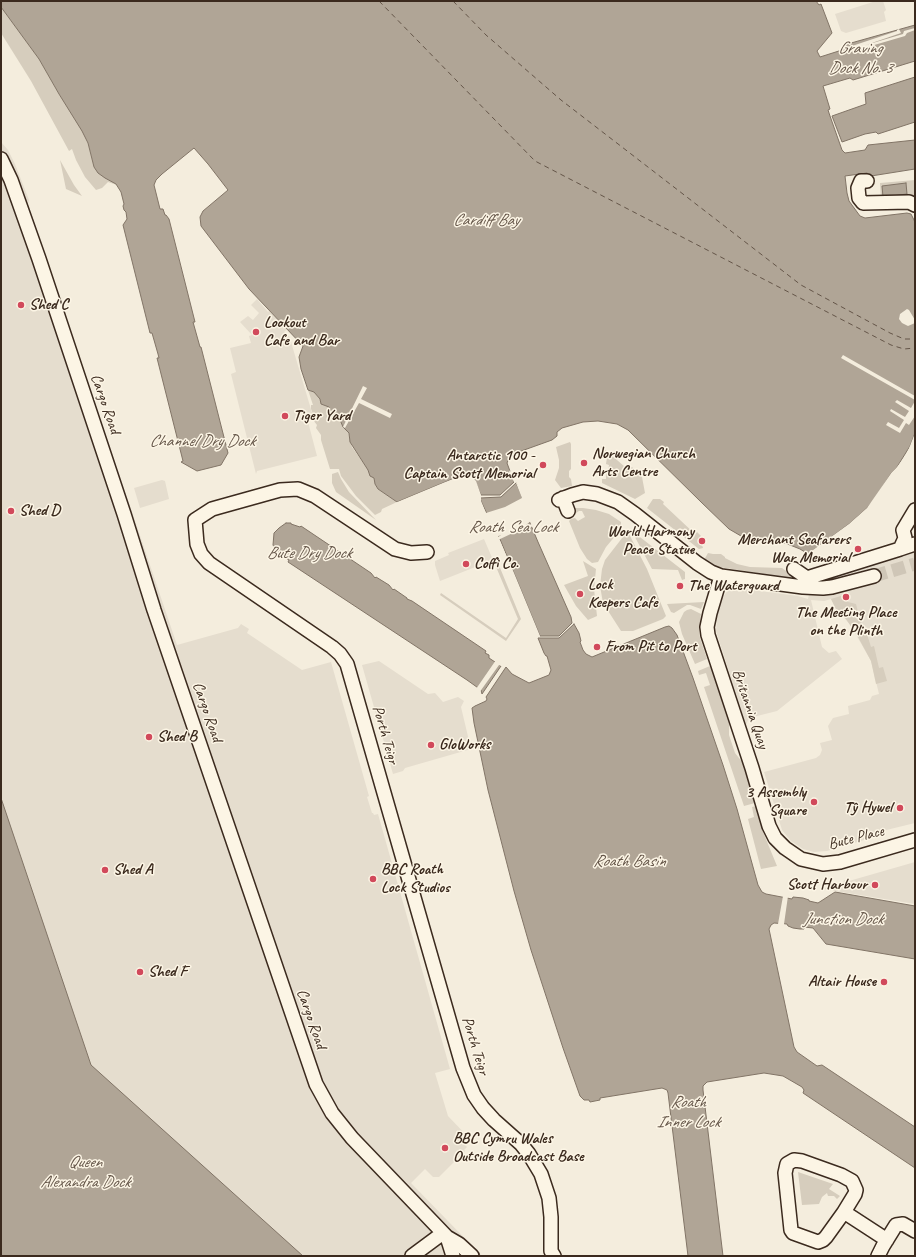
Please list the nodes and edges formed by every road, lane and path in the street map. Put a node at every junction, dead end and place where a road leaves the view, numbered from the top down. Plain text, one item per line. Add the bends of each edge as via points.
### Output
1 (1, 159) edge
2 (868, 180) dead end
3 (915, 205) edge
4 (568, 511) dead end
5 (913, 517) edge
6 (915, 544) edge
7 (900, 549) junction
8 (427, 552) dead end
9 (794, 569) dead end
10 (721, 576) junction
11 (874, 576) tunnel mouth
12 (915, 840) edge
13 (785, 848) joint
14 (844, 1212) junction
15 (915, 1231) edge
16 (445, 1235) junction
17 (887, 1240) junction
18 (550, 1254) edge
19 (881, 1255) edge
20 (412, 1256) edge
21 (453, 1256) edge
22 (472, 1256) edge

1 - 16 street, Cargo Road via 36,252 152,603 316,1084 332,1113 352,1138
2 - 3 street via 861,181 858,188 859,198 863,203 909,202
4 - 10 street via 561,499 583,492 618,502 710,572
5 - 7 street via 903,530 905,538
6 - 7 street
7 - 9 street via 807,578
8 - 18 street, Porth Teigr via 411,553 395,548 315,496 298,489 280,490 212,509 195,520 197,544 209,563 332,647 347,664 463,1068 483,1108 521,1144 541,1174 551,1209
10 - 11 street via 823,588
10 - 13 street, Britannia Quay via 710,613 708,635 769,826 775,838
12 - 13 street, Bute Place via 840,862 823,864 801,859
14 - 14 street via 823,1240 818,1242 792,1233 785,1173 787,1164 794,1160 802,1161 852,1181 855,1194
14 - 17 street
15 - 17 street via 906,1225 896,1225
16 - 20 street
16 - 21 street
16 - 22 street, Cargo Road
17 - 19 street

